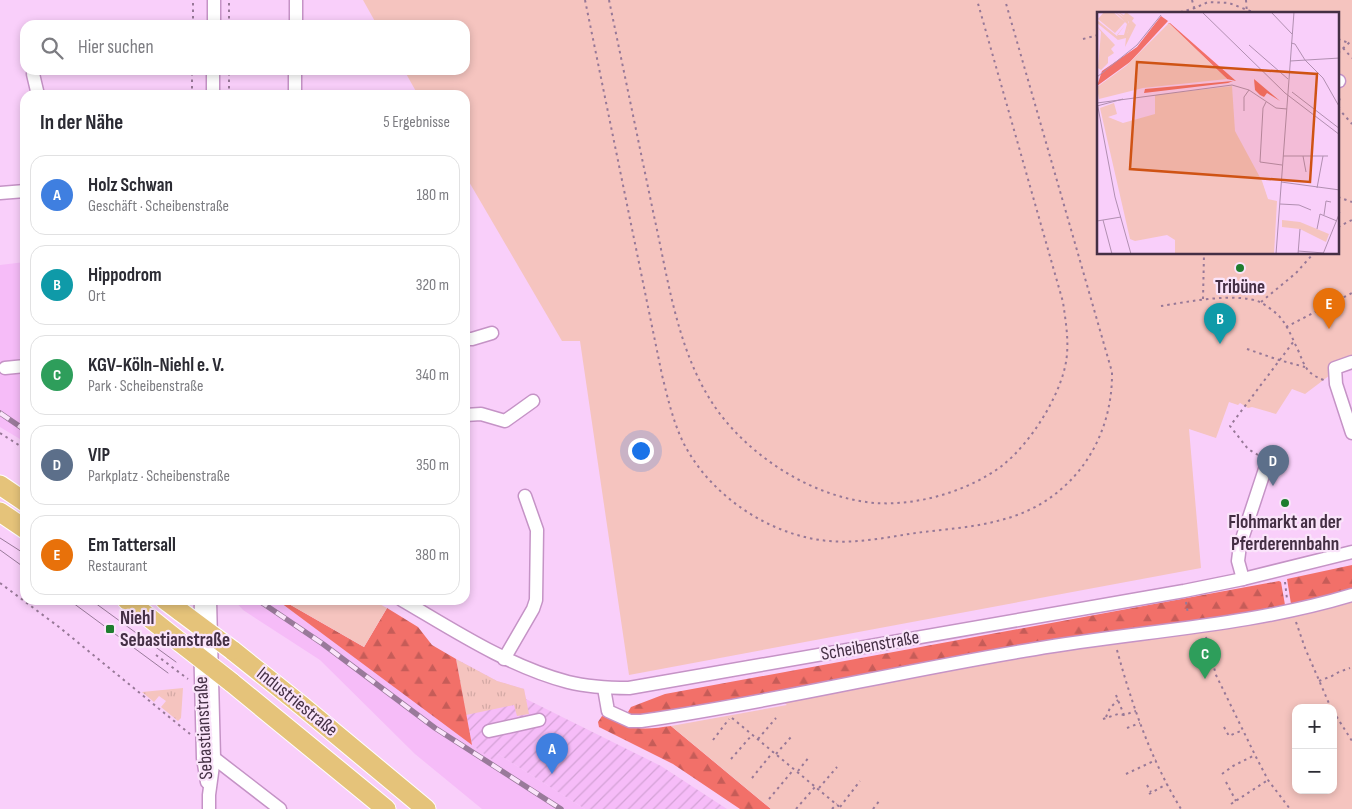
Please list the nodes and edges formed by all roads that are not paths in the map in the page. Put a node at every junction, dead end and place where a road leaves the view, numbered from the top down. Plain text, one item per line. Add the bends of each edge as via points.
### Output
1 (214, 0) edge
2 (296, 1) edge
3 (214, 20) edge
4 (296, 20) edge
5 (33, 75) edge
6 (213, 75) edge
7 (295, 75) edge
8 (37, 90) edge
9 (213, 90) edge
10 (295, 90) edge
11 (20, 191) edge
12 (0, 193) edge
13 (492, 332) dead end
14 (470, 339) edge
15 (1352, 362) edge
16 (20, 366) edge
17 (5, 368) dead end
18 (533, 401) dead end
19 (470, 415) edge
20 (1352, 434) edge
21 (1268, 460) road end
22 (0, 485) edge
23 (525, 496) dead end
24 (20, 499) edge
25 (0, 512) edge
26 (20, 526) edge
27 (1352, 552) edge
28 (1242, 579) junction
29 (1352, 595) edge
30 (133, 605) edge
31 (172, 605) edge
32 (201, 605) edge
33 (210, 605) edge
34 (411, 605) edge
35 (504, 659) junction
36 (604, 688) junction
37 (539, 720) dead end
38 (489, 731) dead end
39 (214, 758) junction
40 (209, 795) junction
41 (209, 809) edge
42 (280, 809) edge
43 (386, 809) edge
44 (426, 809) edge

1 - 3 street
2 - 4 street
5 - 8 street
6 - 9 street
7 - 10 street
11 - 12 street
13 - 14 street
15 - 20 street via 1335,368 1336,384
16 - 17 street
18 - 19 street via 506,421 482,414
21 - 28 street via 1240,545 1238,561
22 - 24 highway
23 - 35 street via 537,530 536,600
25 - 26 highway
27 - 28 street, Scheibenstraße
28 - 36 street, Scheibenstraße via 654,685
29 - 36 street via 1291,612 960,661 726,713 630,721 608,711
30 - 43 highway, Industriestraße, bridge
31 - 44 highway, Industriestraße, bridge via 232,650
32 - 40 street, Sebastianstraße via 202,758
33 - 39 street, Sebastianstraße
34 - 35 street, Scheibenstraße
35 - 36 street, Scheibenstraße via 570,683
37 - 38 street
39 - 40 street, Sebastianstraße
39 - 42 street
40 - 41 street, Sebastianstraße

